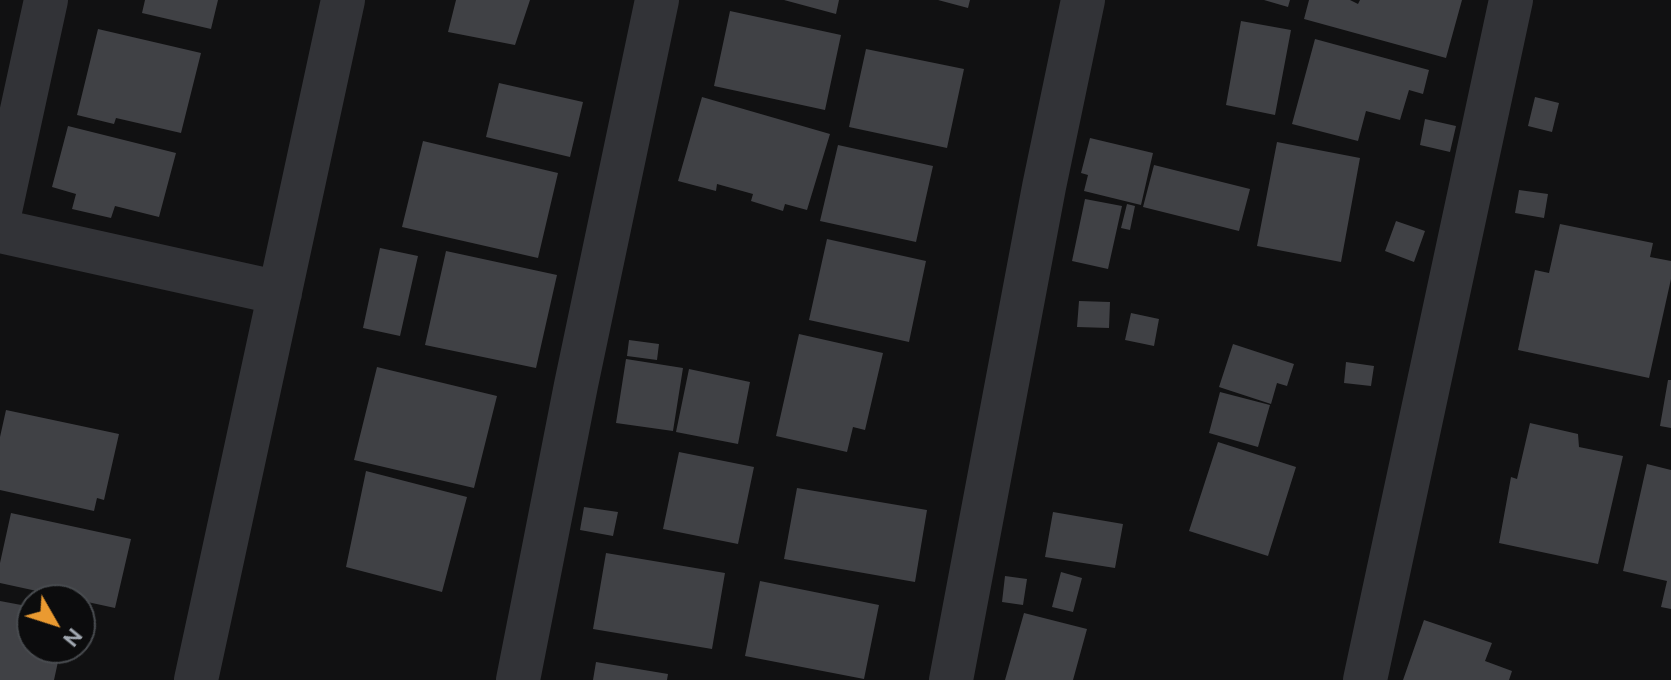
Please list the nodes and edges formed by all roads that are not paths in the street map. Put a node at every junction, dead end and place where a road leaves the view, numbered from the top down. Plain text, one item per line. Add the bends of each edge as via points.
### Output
1 (46, 0) edge
2 (343, 0) edge
3 (657, 0) edge
4 (1083, 0) edge
5 (1511, 0) edge
6 (0, 211) edge
7 (0, 231) edge
8 (280, 293) junction
9 (196, 680) edge
10 (518, 680) edge
11 (951, 680) edge
12 (1365, 680) edge

1 - 6 street
2 - 8 street
3 - 10 street
4 - 11 street
5 - 12 street
7 - 8 street
8 - 9 street

